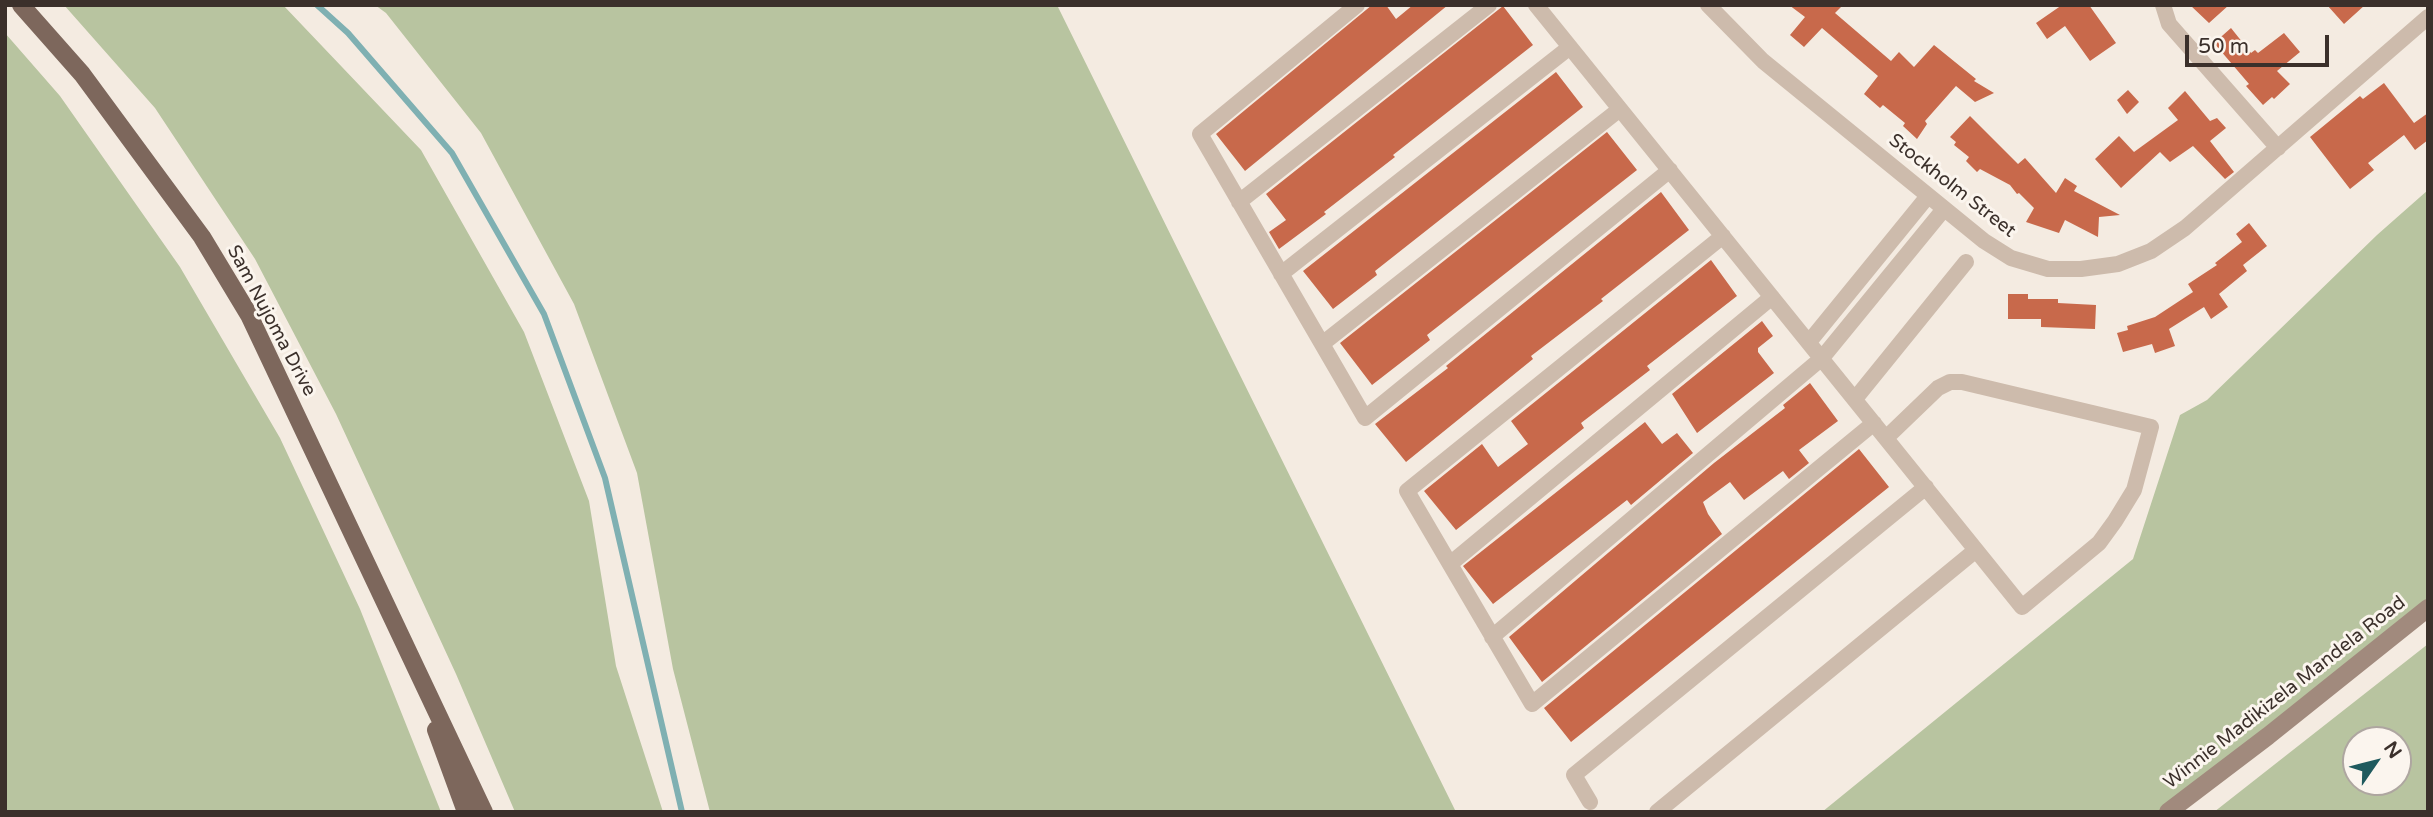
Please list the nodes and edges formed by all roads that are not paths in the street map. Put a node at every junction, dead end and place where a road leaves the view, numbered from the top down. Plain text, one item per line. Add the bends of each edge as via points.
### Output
1 (21, 5) edge
2 (1357, 5) edge
3 (1489, 5) edge
4 (1536, 5) edge
5 (1708, 5) edge
6 (2163, 5) edge
7 (2428, 17) edge
8 (1570, 47) junction
9 (1620, 109) junction
10 (2278, 148) junction
11 (1670, 170) junction
12 (1928, 196) junction
13 (1239, 202) junction
14 (1944, 209) junction
15 (1723, 236) junction
16 (1966, 262) dead end
17 (1281, 274) junction
18 (1772, 297) junction
19 (1809, 342) junction
20 (1322, 344) junction
21 (1822, 358) junction
22 (1855, 399) junction
23 (1874, 423) junction
24 (1886, 438) junction
25 (1926, 488) junction
26 (1976, 550) junction
27 (1450, 564) junction
28 (2428, 608) edge
29 (1492, 637) junction
30 (427, 693) junction
31 (1590, 802) dead end
32 (466, 812) edge
33 (484, 812) edge
34 (1657, 812) edge
35 (2168, 812) edge

1 - 30 main road, Sam Nujoma Drive via 82,74 202,237 236,293
2 - 13 street via 1200,134
3 - 13 street
4 - 8 street
5 - 12 street, Stockholm Street via 1763,61
6 - 10 street via 2169,24
7 - 10 street, Stockholm Street
8 - 9 street
8 - 17 street
9 - 11 street
9 - 20 street
10 - 14 street, Stockholm Street via 2185,228 2151,251 2118,264 2048,269 2011,258
11 - 15 street
11 - 20 street via 1365,418
12 - 14 street, Stockholm Street
12 - 19 street
13 - 17 street
14 - 21 street
15 - 18 street
15 - 27 street via 1407,491
16 - 22 street
17 - 20 street
18 - 19 street
18 - 27 street
19 - 21 street
21 - 22 street
21 - 29 street
22 - 23 street
23 - 24 street
23 - 29 street via 1532,704
24 - 25 street
24 - 26 street via 1950,382 2151,427 2134,489 2115,522 2099,543 2022,607
25 - 26 street
25 - 31 street via 1574,775
26 - 34 street
27 - 29 street
28 - 35 main road, Winnie Madikizela Mandela Road
30 - 32 main road, Sam Nujoma Drive via 436,732
30 - 33 main road, Sam Nujoma Drive

